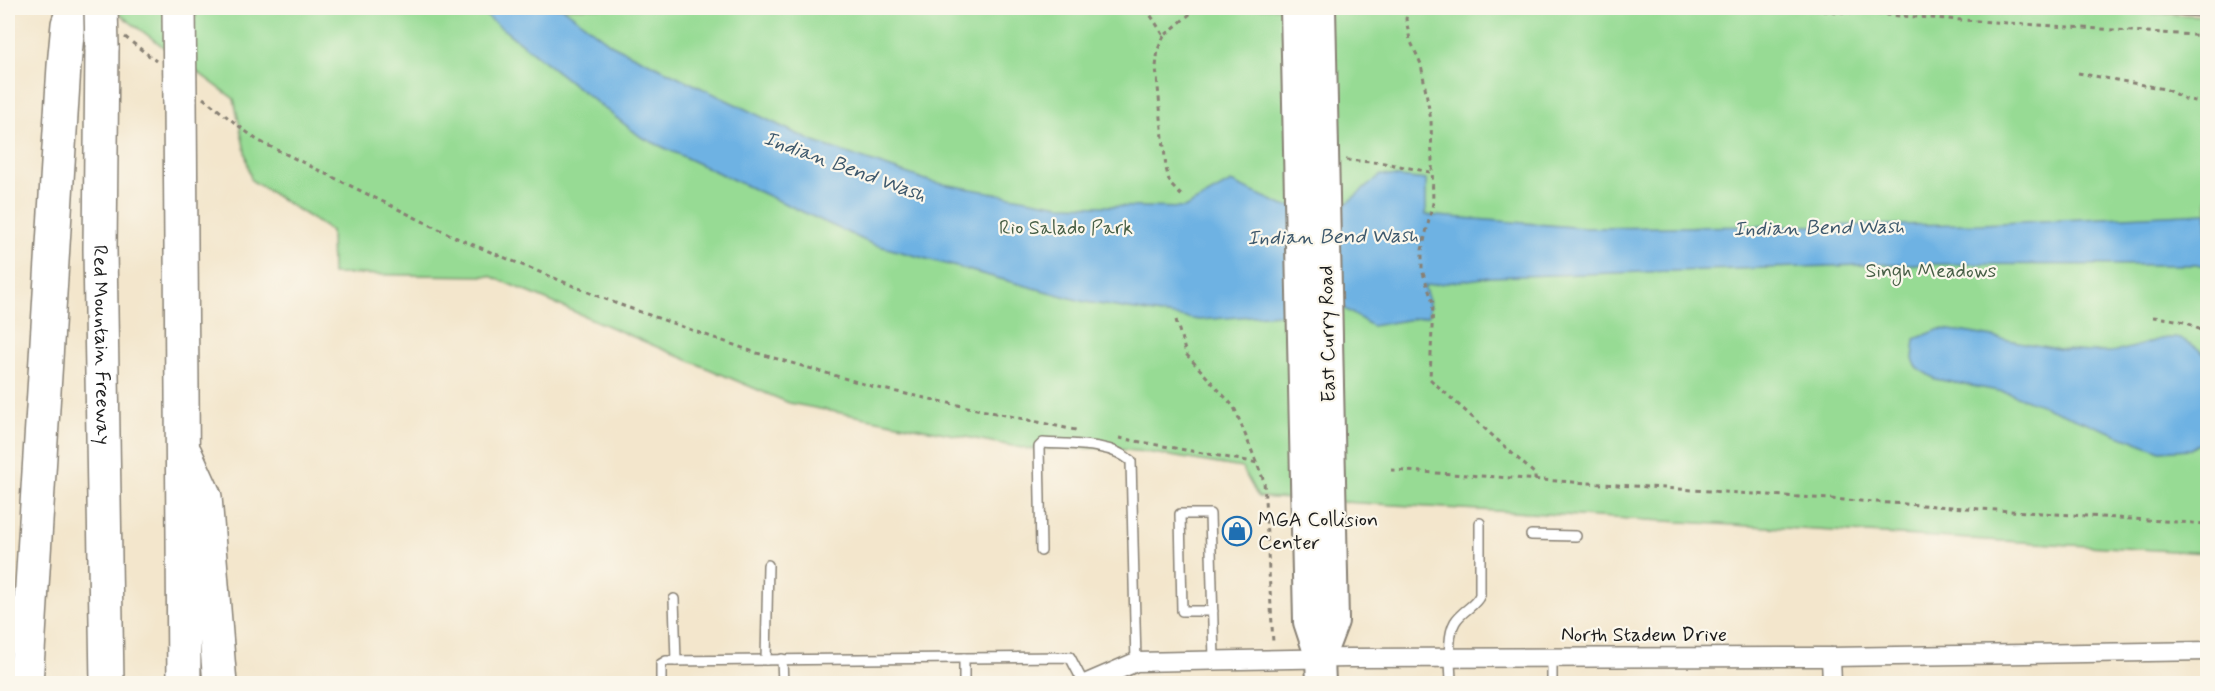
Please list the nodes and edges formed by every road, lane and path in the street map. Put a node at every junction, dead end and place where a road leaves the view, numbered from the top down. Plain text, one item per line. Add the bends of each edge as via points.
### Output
1 (101, 8) edge
2 (179, 8) edge
3 (1146, 8) edge
4 (1197, 8) edge
5 (1295, 8) edge
6 (1321, 8) edge
7 (1408, 8) edge
8 (1778, 8) edge
9 (2147, 8) edge
10 (2208, 12) edge
11 (71, 16) edge
12 (1164, 36) junction
13 (2208, 36) edge
14 (113, 42) junction
15 (163, 66) dead end
16 (2078, 73) dead end
17 (190, 98) junction
18 (2208, 104) edge
19 (1324, 160) junction
20 (1430, 172) junction
21 (1312, 190) junction
22 (1184, 198) dead end
23 (2153, 317) dead end
24 (1176, 320) dead end
25 (2208, 337) edge
26 (1086, 432) dead end
27 (1108, 436) dead end
28 (180, 443) junction
29 (1258, 463) junction
30 (1391, 470) dead end
31 (1535, 481) junction
32 (1480, 523) dead end
33 (2208, 524) edge
34 (1531, 535) dead end
35 (1576, 536) dead end
36 (1041, 551) dead end
37 (768, 565) dead end
38 (674, 599) dead end
39 (1213, 611) junction
40 (2208, 651) edge
41 (1831, 657) junction
42 (964, 658) junction
43 (1452, 658) junction
44 (1552, 658) junction
45 (782, 659) junction
46 (1274, 659) junction
47 (766, 660) junction
48 (1214, 660) junction
49 (676, 661) junction
50 (1136, 662) junction
51 (1320, 671) edge
52 (26, 684) edge
53 (107, 684) edge
54 (184, 684) edge
55 (220, 684) edge
56 (662, 684) edge
57 (783, 684) edge
58 (964, 684) edge
59 (1084, 684) edge
60 (1451, 684) edge
61 (1552, 684) edge
62 (1832, 684) edge

1 - 14 highway, Red Mountain Freeway, bridge
2 - 17 highway, bridge
3 - 12 path
4 - 12 path
5 - 21 main road, East Curry Road
6 - 19 main road, East Curry Road
7 - 20 path via 1410,40 1427,86
8 - 13 path
9 - 10 lane
11 - 52 highway
12 - 22 path via 1156,67 1164,153 1170,184
14 - 15 path
14 - 53 highway, Red Mountain Freeway via 100,260
16 - 18 path via 2165,89
17 - 26 path via 257,140 459,239 615,303 878,388
17 - 28 highway
19 - 20 path via 1362,160
19 - 21 main road, East Curry Road
20 - 31 path via 1432,203 1422,270 1433,303 1430,379 1534,474
21 - 51 main road, East Curry Road via 1315,327 1308,622
23 - 25 path via 2177,319 2199,328
24 - 29 path via 1186,354 1234,406
27 - 29 path
28 - 54 highway
28 - 55 highway via 205,496
29 - 46 path via 1266,501
30 - 31 path
31 - 33 path
32 - 43 lane via 1480,595 1476,605 1455,623 1450,637
34 - 35 lane
36 - 50 lane via 1039,447 1043,443 1084,446 1125,455 1131,461
37 - 47 lane
38 - 49 lane
39 - 39 lane via 1210,514 1180,514 1182,611
39 - 48 lane
40 - 41 street, North Stadem Drive
41 - 44 street, North Stadem Drive
41 - 62 street
42 - 45 lane
42 - 58 lane
42 - 59 lane via 1070,657
43 - 44 street, North Stadem Drive
43 - 51 street, North Stadem Drive
43 - 60 lane
44 - 61 lane
45 - 47 lane
45 - 57 lane
46 - 48 street, North Stadem Drive
46 - 51 street, North Stadem Drive
47 - 49 lane
48 - 50 street, North Stadem Drive
49 - 56 lane via 662,662
50 - 59 street, North Stadem Drive

